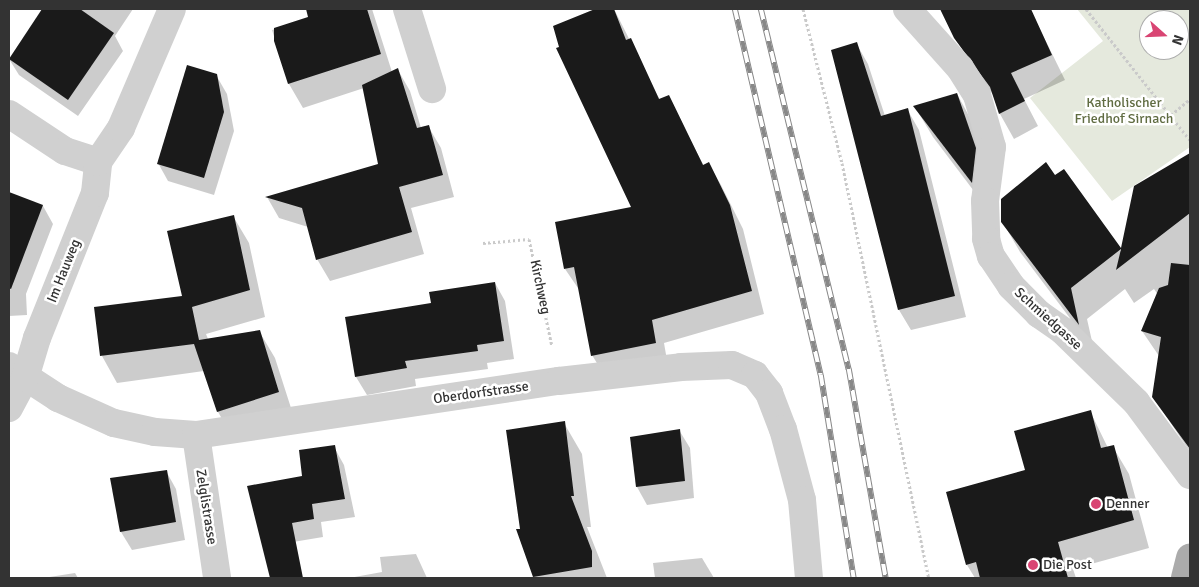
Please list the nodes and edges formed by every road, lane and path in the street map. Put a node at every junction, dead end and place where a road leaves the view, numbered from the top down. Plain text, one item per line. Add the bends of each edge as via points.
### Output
1 (172, 9) edge
2 (407, 9) edge
3 (803, 9) edge
4 (907, 9) edge
5 (1086, 9) edge
6 (432, 89) dead end
7 (1190, 99) edge
8 (9, 114) edge
9 (1171, 115) junction
10 (1190, 140) edge
11 (98, 162) junction
12 (482, 243) dead end
13 (17, 372) edge
14 (560, 381) junction
15 (9, 408) edge
16 (196, 434) junction
17 (1190, 475) edge
18 (1190, 558) edge
19 (217, 578) edge
20 (809, 578) edge
21 (929, 578) edge
22 (1185, 578) edge

1 - 11 street, Im Hauweg via 121,128
2 - 6 street
3 - 21 path via 842,163
4 - 17 street, Schmiedgasse via 960,68 977,95 992,147 985,201 986,239 991,256 1011,286 1136,402
5 - 9 path
7 - 9 path
8 - 11 street via 64,151
9 - 10 path
11 - 13 street, Im Hauweg via 95,193 37,338
12 - 14 path, Kirchweg via 529,239
13 - 15 street, Im Hauweg
13 - 16 street, Oberdorfstrasse via 58,398 114,423 155,432
14 - 16 street, Oberdorfstrasse
14 - 20 street, Oberdorfstrasse via 681,367 732,365 755,375 769,393 788,446 802,500
16 - 19 street, Zelglistrasse
18 - 22 main road

